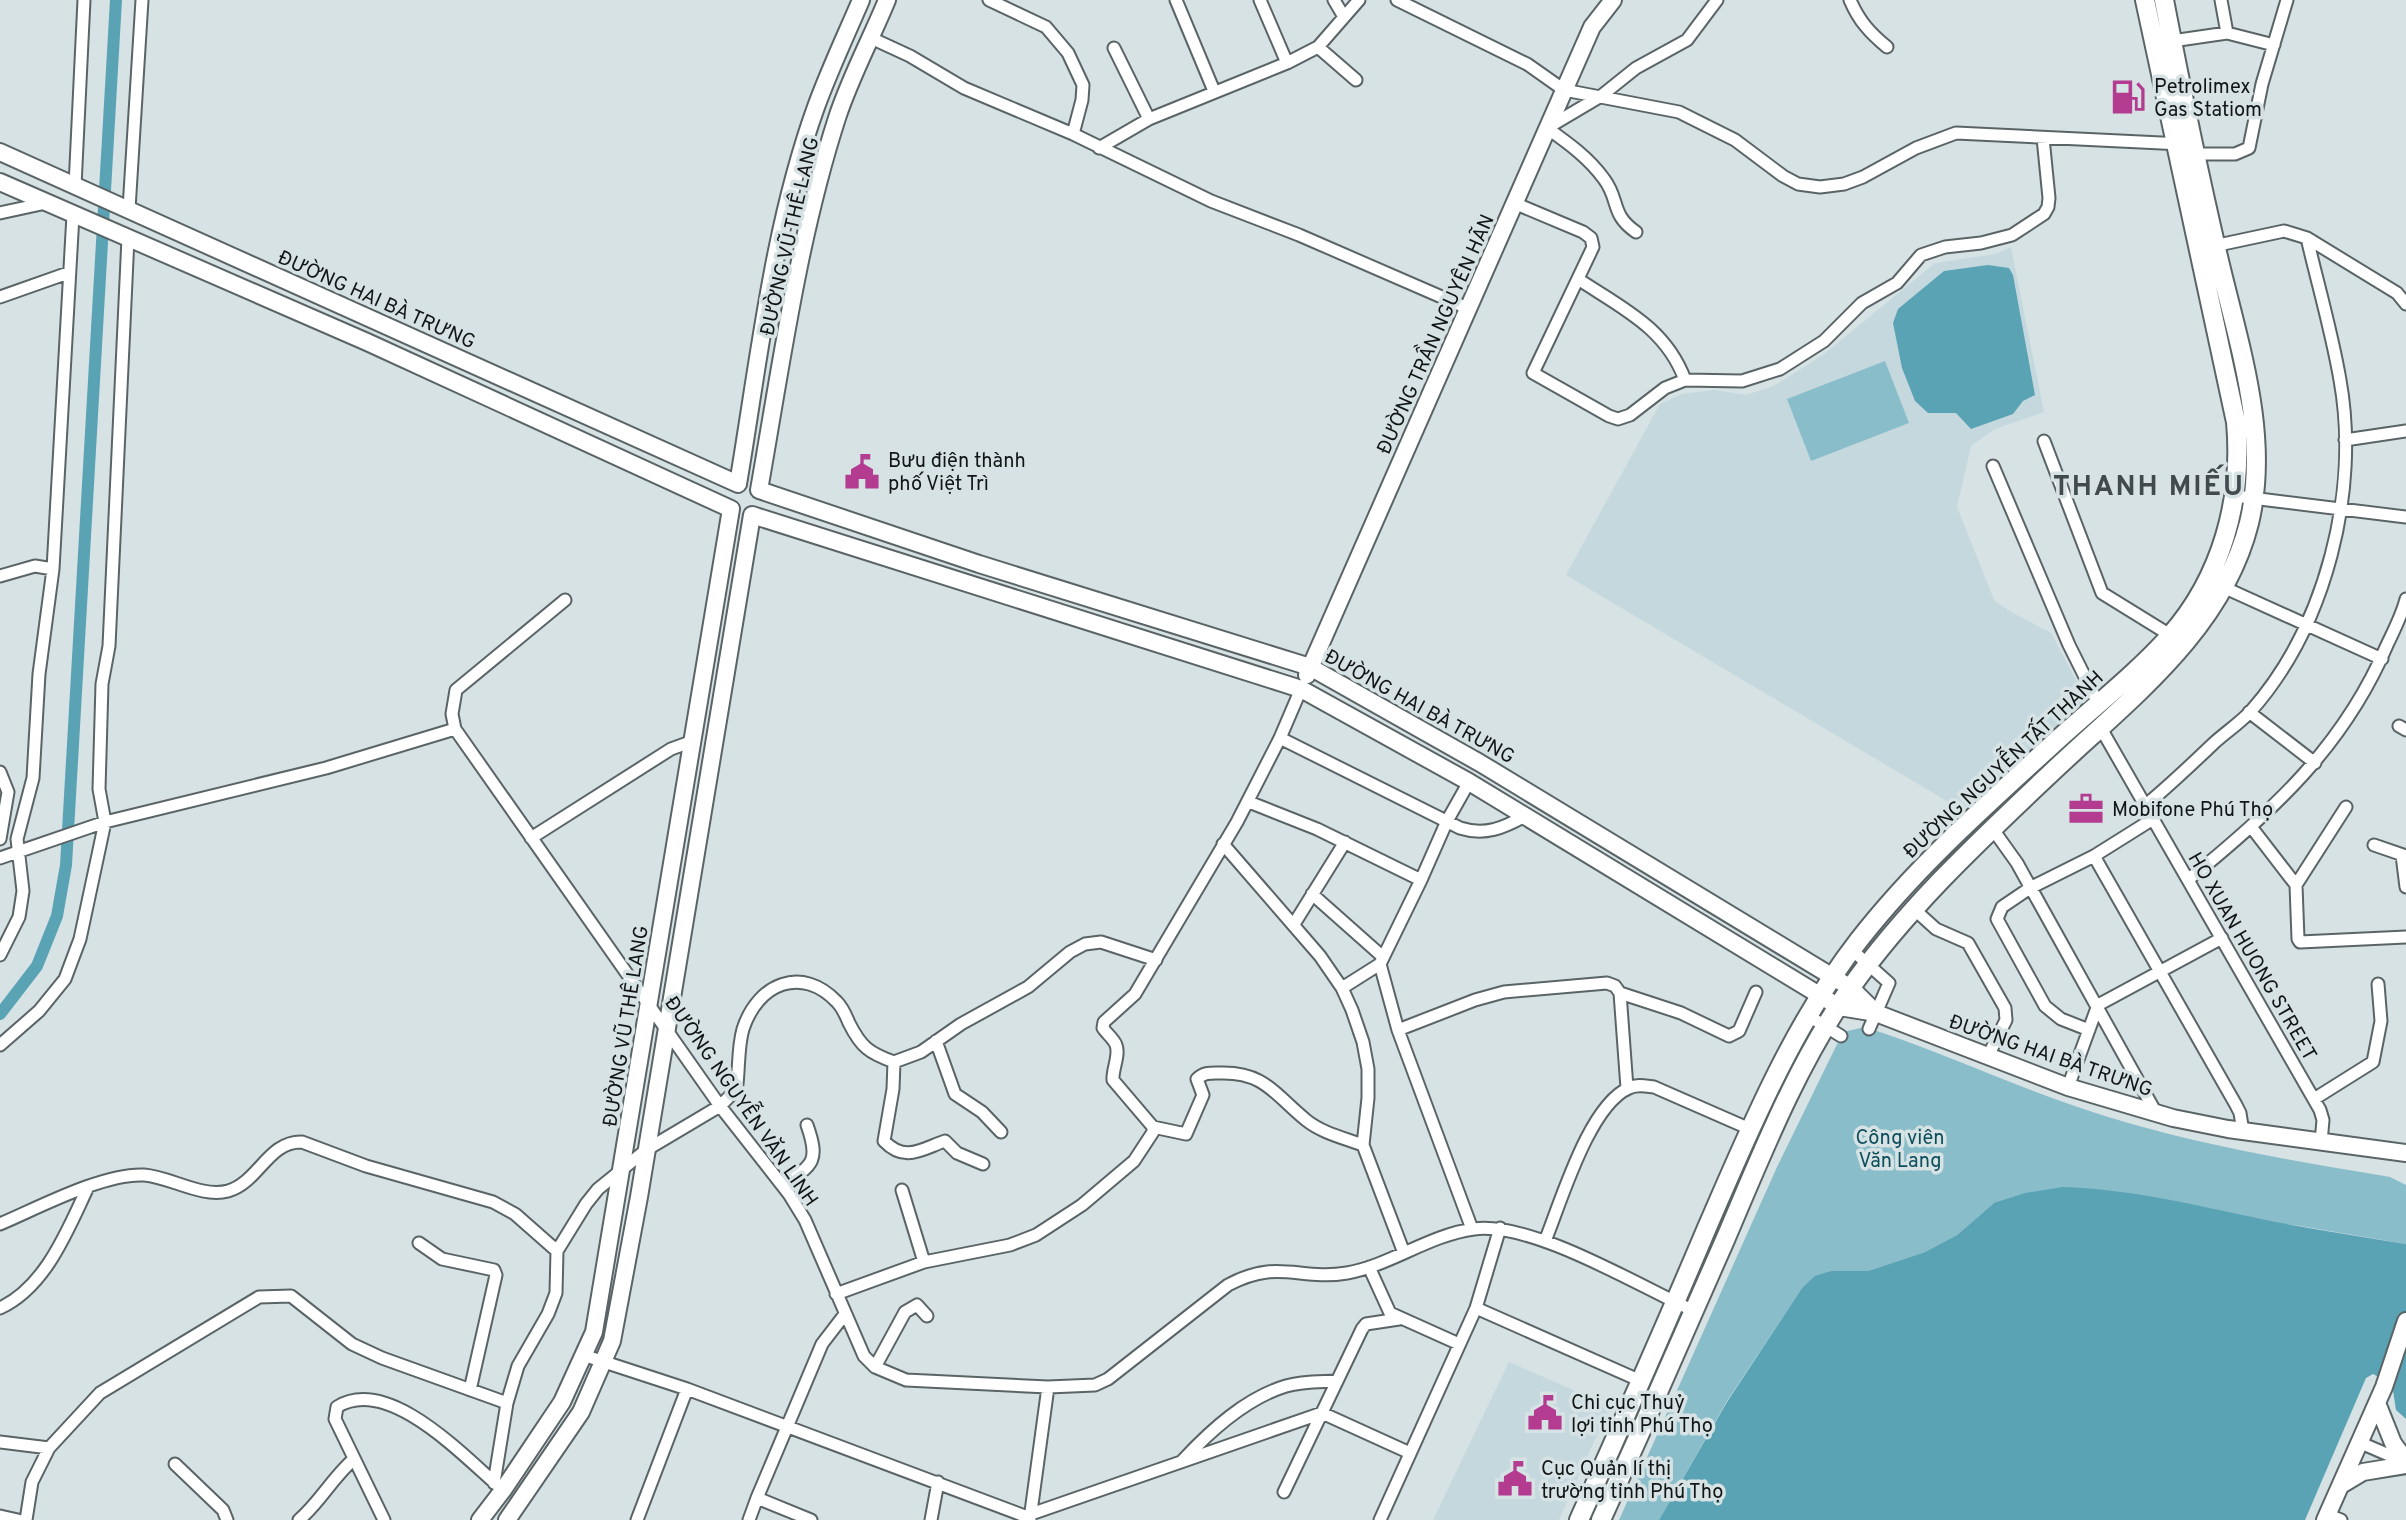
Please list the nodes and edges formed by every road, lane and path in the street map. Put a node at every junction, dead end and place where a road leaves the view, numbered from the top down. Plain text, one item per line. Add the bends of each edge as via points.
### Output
1 (84, 0) edge
2 (142, 0) edge
3 (861, 0) edge
4 (887, 0) edge
5 (989, 0) edge
6 (1176, 0) edge
7 (1260, 0) edge
8 (1334, 0) edge
9 (1359, 0) edge
10 (1397, 0) edge
11 (1613, 0) edge
12 (1717, 0) edge
13 (1850, 0) edge
14 (2145, 0) edge
15 (2164, 0) edge
16 (2221, 0) edge
17 (2287, 0) edge
18 (1344, 17) junction
19 (2227, 33) junction
20 (871, 38) junction
21 (2172, 41) junction
22 (2274, 45) junction
23 (1318, 47) junction
24 (1887, 47) dead end
25 (1114, 48) dead end
26 (1287, 63) junction
27 (1356, 80) dead end
28 (1564, 90) junction
29 (1214, 91) junction
30 (1601, 96) junction
31 (813, 114) junction
32 (1149, 119) junction
33 (836, 121) junction
34 (1547, 128) junction
35 (1073, 134) junction
36 (2043, 138) junction
37 (2188, 147) junction
38 (1099, 148) junction
39 (0, 152) edge
40 (58, 178) junction
41 (0, 182) edge
42 (75, 186) junction
43 (46, 203) junction
44 (1514, 203) junction
45 (129, 209) junction
46 (0, 213) edge
47 (73, 215) junction
48 (158, 223) junction
49 (1636, 232) dead end
50 (128, 238) junction
51 (2307, 238) junction
52 (149, 247) junction
53 (2206, 247) junction
54 (68, 273) junction
55 (1578, 279) junction
56 (0, 297) edge
57 (2406, 304) edge
58 (1467, 308) junction
59 (1685, 380) junction
60 (2406, 431) edge
61 (2345, 440) junction
62 (2044, 441) dead end
63 (1993, 466) dead end
64 (738, 484) junction
65 (759, 490) junction
66 (2244, 497) junction
67 (731, 509) junction
68 (2341, 511) junction
69 (752, 515) junction
70 (2406, 517) edge
71 (53, 569) junction
72 (0, 576) edge
73 (2223, 587) junction
74 (565, 600) dead end
75 (2405, 604) edge
76 (2306, 624) junction
77 (2170, 635) junction
78 (2382, 659) junction
79 (1310, 667) junction
80 (1301, 689) junction
81 (2249, 712) junction
82 (2096, 713) junction
83 (455, 729) junction
84 (1280, 738) junction
85 (693, 741) junction
86 (2315, 763) junction
87 (0, 772) edge
88 (1469, 782) junction
89 (1249, 802) junction
90 (2147, 804) junction
91 (2346, 807) dead end
92 (1525, 816) junction
93 (2153, 819) junction
94 (1447, 821) junction
95 (100, 824) junction
96 (1992, 828) junction
97 (2252, 828) junction
98 (531, 838) junction
99 (0, 839) edge
100 (1345, 842) junction
101 (1223, 844) junction
102 (2374, 845) dead end
103 (23, 850) junction
104 (2094, 856) junction
105 (2404, 856) edge
106 (0, 858) edge
107 (2189, 879) junction
108 (1421, 880) junction
109 (2296, 885) junction
110 (2406, 887) edge
111 (2030, 888) junction
112 (1312, 894) junction
113 (1915, 910) junction
114 (1294, 924) junction
115 (2406, 937) edge
116 (2222, 938) junction
117 (1852, 950) junction
118 (0, 955) edge
119 (1156, 960) junction
120 (1381, 960) junction
121 (1869, 965) junction
122 (2159, 970) junction
123 (1832, 975) junction
124 (2378, 984) dead end
125 (1342, 988) junction
126 (1851, 988) junction
127 (1756, 992) dead end
128 (1620, 993) junction
129 (1819, 996) junction
130 (649, 1001) junction
131 (2098, 1005) junction
132 (1839, 1007) junction
133 (1809, 1016) junction
134 (1873, 1021) junction
135 (667, 1027) junction
136 (1398, 1030) junction
137 (2089, 1030) junction
138 (1834, 1031) junction
139 (936, 1041) junction
140 (0, 1045) edge
141 (1988, 1056) junction
142 (894, 1062) junction
143 (2068, 1087) junction
144 (1627, 1088) junction
145 (2314, 1099) junction
146 (720, 1106) junction
147 (2156, 1113) junction
148 (807, 1125) dead end
149 (1153, 1127) junction
150 (1750, 1129) junction
151 (1001, 1132) dead end
152 (2243, 1132) junction
153 (2321, 1142) junction
154 (1363, 1145) junction
155 (2375, 1149) junction
156 (646, 1150) junction
157 (2406, 1153) edge
158 (2406, 1161) edge
159 (983, 1164) dead end
160 (621, 1170) junction
161 (782, 1185) junction
162 (88, 1187) junction
163 (902, 1190) dead end
164 (0, 1224) edge
165 (1500, 1228) junction
166 (1472, 1229) junction
167 (1545, 1241) junction
168 (419, 1243) dead end
169 (557, 1251) junction
170 (1404, 1253) junction
171 (924, 1262) junction
172 (1369, 1267) junction
173 (836, 1294) junction
174 (1675, 1302) junction
175 (0, 1308) edge
176 (1476, 1308) junction
177 (1694, 1311) junction
178 (845, 1314) junction
179 (927, 1316) dead end
180 (1399, 1319) junction
181 (2406, 1321) edge
182 (1459, 1344) junction
183 (583, 1355) junction
184 (604, 1363) junction
185 (875, 1367) junction
186 (1337, 1381) junction
187 (1641, 1381) junction
188 (1048, 1387) junction
189 (687, 1389) junction
190 (470, 1390) junction
191 (2380, 1395) junction
192 (507, 1403) junction
193 (1322, 1413) junction
194 (787, 1426) junction
195 (0, 1442) edge
196 (2361, 1443) junction
197 (49, 1448) junction
198 (1410, 1453) junction
199 (354, 1459) junction
200 (1182, 1462) junction
201 (2406, 1463) edge
202 (175, 1464) dead end
203 (938, 1482) junction
204 (2343, 1484) junction
205 (499, 1487) junction
206 (1284, 1492) dead end
207 (757, 1498) junction
208 (0, 1516) edge
209 (1030, 1517) edge
210 (2331, 1518) edge
211 (18, 1520) edge
212 (26, 1520) edge
213 (227, 1520) edge
214 (299, 1520) edge
215 (384, 1520) edge
216 (480, 1520) edge
217 (507, 1520) edge
218 (637, 1520) edge
219 (749, 1520) edge
220 (811, 1520) edge
221 (931, 1520) edge
222 (1380, 1520) edge
223 (1579, 1520) edge
224 (1601, 1520) edge

1 - 42 street
2 - 45 street
3 - 31 street, ĐƯỜNG VŨ THÊ LANG
4 - 20 street, ĐƯỜNG VŨ THÊ LANG
5 - 35 street via 1046,27 1068,53 1083,85
6 - 29 street
7 - 26 street
8 - 18 street
9 - 18 street
10 - 28 street via 1527,64
11 - 28 street, ĐƯỜNG TRẦN NGUYÊN HÃN via 1592,27
12 - 30 street via 1687,40 1636,68
13 - 24 street via 1868,31
14 - 37 main road, ĐƯỜNG NGUYỄN TẤT THÀNH
15 - 21 main road, ĐƯỜNG NGUYỄN TẤT THÀNH
16 - 19 street
17 - 22 street
18 - 23 street
19 - 21 street
19 - 22 street
20 - 33 street, ĐƯỜNG VŨ THÊ LANG
20 - 35 street via 964,88
21 - 37 main road, ĐƯỜNG NGUYỄN TẤT THÀNH
22 - 37 street via 2249,148 2235,154
23 - 26 street
23 - 27 street
25 - 32 street
26 - 29 street
28 - 30 street
28 - 34 street, ĐƯỜNG TRẦN NGUYÊN HÃN
29 - 32 street
30 - 34 street
30 - 36 street via 1679,112 1735,140 1798,184 1820,187 1863,177 1956,133
31 - 33 street
31 - 64 street, ĐƯỜNG VŨ THÊ LANG via 777,255
32 - 38 street
33 - 65 street, ĐƯỜNG VŨ THÊ LANG via 800,260
34 - 44 street, ĐƯỜNG TRẦN NGUYÊN HÃN
34 - 49 street via 1598,171 1612,192 1619,217
35 - 38 street
36 - 37 street
36 - 59 street via 2049,198 2044,214 2001,239 1926,252 1897,283 1862,303 1824,341 1780,369 1742,381
37 - 53 main road, ĐƯỜNG NGUYỄN TẤT THÀNH
38 - 58 street
39 - 40 street, ĐƯỜNG HAI BÀ TRƯNG
40 - 42 street, ĐƯỜNG HAI BÀ TRƯNG
40 - 43 street
41 - 43 street
42 - 45 street, ĐƯỜNG HAI BÀ TRƯNG
43 - 46 street
43 - 47 street
44 - 55 street via 1591,238 1593,247
44 - 58 street, ĐƯỜNG TRẦN NGUYÊN HÃN
45 - 48 street, ĐƯỜNG HAI BÀ TRƯNG
47 - 50 street
47 - 54 street
48 - 52 street
48 - 64 street, ĐƯỜNG HAI BÀ TRƯNG
50 - 52 street
50 - 95 street via 109,646 102,684
51 - 53 street via 2284,231
51 - 57 street via 2397,293
51 - 61 street via 2341,382
52 - 67 street
53 - 66 main road, ĐƯỜNG NGUYỄN TẤT THÀNH via 2252,406 2256,444
54 - 56 street
54 - 71 street
55 - 59 street via 1661,338
55 - 59 street via 1533,373 1618,419
58 - 79 street, ĐƯỜNG TRẦN NGUYÊN HÃN
60 - 61 street
61 - 68 street
62 - 77 street via 2102,593
63 - 82 street, HO XUAN HUONG STREET
64 - 65 street
64 - 67 street via 728,495
65 - 69 street via 761,504
65 - 79 street, ĐƯỜNG HAI BÀ TRƯNG
66 - 68 street
66 - 73 main road, ĐƯỜNG NGUYỄN TẤT THÀNH via 2244,537
66 - 77 main road, ĐƯỜNG NGUYỄN TẤT THÀNH via 2208,578
67 - 69 street via 740,516
67 - 85 street, ĐƯỜNG VŨ THÊ LANG
68 - 70 street
68 - 76 street via 2321,591
69 - 80 street, ĐƯỜNG HAI BÀ TRƯNG
69 - 135 street, ĐƯỜNG VŨ THÊ LANG
71 - 72 street via 35,566
71 - 103 street via 33,778 19,825
73 - 76 street
73 - 82 main road, ĐƯỜNG NGUYỄN TẤT THÀNH via 2183,647
74 - 83 street via 456,690
75 - 78 street
76 - 78 street
76 - 81 street
77 - 82 main road, ĐƯỜNG NGUYỄN TẤT THÀNH
78 - 86 street via 2360,702
79 - 80 street, ĐƯỜNG TRẦN NGUYÊN HÃN
79 - 123 street, ĐƯỜNG HAI BÀ TRƯNG
80 - 84 street
80 - 88 street, ĐƯỜNG HAI BÀ TRƯNG
81 - 86 street
81 - 90 street
82 - 90 street, HO XUAN HUONG STREET
82 - 96 main road, ĐƯỜNG NGUYỄN TẤT THÀNH
82 - 117 main road, ĐƯỜNG NGUYỄN TẤT THÀNH via 1934,857
83 - 95 street via 326,768
83 - 98 street, ĐƯỜNG NGUYỄN VĂN LINH
84 - 89 street
84 - 94 street
85 - 98 street via 671,749
85 - 130 street, ĐƯỜNG VŨ THÊ LANG
86 - 97 street
87 - 99 street via 8,792
88 - 92 street, ĐƯỜNG HAI BÀ TRƯNG
88 - 94 street
89 - 100 street
89 - 101 street
90 - 93 street, HO XUAN HUONG STREET
91 - 109 street
92 - 94 street via 1483,833
92 - 129 street, ĐƯỜNG HAI BÀ TRƯNG
93 - 104 street
93 - 107 street, HO XUAN HUONG STREET
94 - 108 street
95 - 103 street
95 - 140 street via 80,939 65,979
96 - 111 street
96 - 113 main road, ĐƯỜNG NGUYỄN TẤT THÀNH
97 - 107 street
97 - 109 street
98 - 130 street, ĐƯỜNG NGUYỄN VĂN LINH
100 - 108 street
100 - 112 street
101 - 114 street
101 - 119 street
102 - 105 street
103 - 106 street
103 - 118 street via 19,917
104 - 111 street
104 - 122 street
105 - 110 street
107 - 116 street, HO XUAN HUONG STREET
108 - 120 street
109 - 115 street via 2300,942
111 - 131 street
111 - 137 street via 2002,907 1997,919 2045,1006
112 - 114 street
112 - 120 street
113 - 121 main road, ĐƯỜNG NGUYỄN TẤT THÀNH
113 - 141 street via 1936,929 1968,943 2005,1008 2006,1020
114 - 125 street
116 - 122 street
116 - 145 street, HO XUAN HUONG STREET
117 - 121 street
117 - 123 main road, ĐƯỜNG NGUYỄN TẤT THÀNH
119 - 139 street via 1101,942 1085,944 1028,987
119 - 149 street via 1135,994 1103,1028 1116,1044 1113,1080
120 - 125 street
120 - 136 street
121 - 126 main road, ĐƯỜNG NGUYỄN TẤT THÀNH
121 - 134 street via 1889,983
122 - 131 street
122 - 152 street via 2240,1113
123 - 126 street, ĐƯỜNG HAI BÀ TRƯNG
123 - 129 main road, ĐƯỜNG NGUYỄN TẤT THÀNH
124 - 145 street via 2381,1021 2373,1062
125 - 154 street via 1368,1069
126 - 132 main road, ĐƯỜNG NGUYỄN TẤT THÀNH
126 - 134 street, ĐƯỜNG HAI BÀ TRƯNG
127 - 128 street via 1739,1031 1729,1036
128 - 136 street via 1607,983 1504,992
128 - 144 street
129 - 132 street, ĐƯỜNG HAI BÀ TRƯNG
129 - 133 main road, ĐƯỜNG NGUYỄN TẤT THÀNH
130 - 135 street, ĐƯỜNG NGUYỄN VĂN LINH
130 - 160 street, ĐƯỜNG VŨ THÊ LANG
131 - 137 street
131 - 147 street
132 - 134 street, ĐƯỜNG HAI BÀ TRƯNG
132 - 138 main road, ĐƯỜNG NGUYỄN TẤT THÀNH
133 - 138 street
133 - 150 main road, ĐƯỜNG NGUYỄN TẤT THÀNH
134 - 141 street, ĐƯỜNG HAI BÀ TRƯNG
135 - 146 street, ĐƯỜNG NGUYỄN VĂN LINH
135 - 156 street, ĐƯỜNG VŨ THÊ LANG
136 - 166 street
137 - 143 street
138 - 177 main road, ĐƯỜNG NGUYỄN TẤT THÀNH via 1770,1137
139 - 142 street
139 - 151 street via 955,1094
141 - 143 street, ĐƯỜNG HAI BÀ TRƯNG
142 - 146 street via 858,1041 840,1004 823,988 797,981 773,986 753,1008 743,1030 737,1084
142 - 159 street via 884,1141 888,1146 914,1154 945,1141 957,1153
143 - 147 street, ĐƯỜNG HAI BÀ TRƯNG
144 - 150 street via 1654,1087
144 - 167 street via 1593,1124
145 - 153 street, HO XUAN HUONG STREET via 2323,1120
146 - 156 street
146 - 161 street, ĐƯỜNG NGUYỄN VĂN LINH
147 - 152 street, ĐƯỜNG HAI BÀ TRƯNG
148 - 161 street via 814,1158
149 - 154 street via 1186,1134 1203,1095 1197,1079 1225,1073 1267,1083 1307,1120
149 - 171 street via 1134,1161 1036,1235
150 - 174 main road, ĐƯỜNG NGUYỄN TẤT THÀNH
152 - 153 street, ĐƯỜNG HAI BÀ TRƯNG
153 - 155 street, ĐƯỜNG HAI BÀ TRƯNG
154 - 170 street
155 - 157 street, ĐƯỜNG HAI BÀ TRƯNG
155 - 158 street
156 - 160 street
156 - 184 street, ĐƯỜNG VŨ THÊ LANG
160 - 169 street via 586,1204
160 - 183 street, ĐƯỜNG VŨ THÊ LANG via 594,1332
161 - 173 street, ĐƯỜNG NGUYỄN VĂN LINH via 805,1220
162 - 164 street
162 - 169 street via 141,1175 227,1191 247,1180 280,1147 302,1142 493,1202
162 - 175 street via 42,1271
163 - 171 street
165 - 166 street
165 - 167 street
165 - 176 street
166 - 170 street
167 - 174 street
168 - 190 street via 442,1259 489,1267 496,1275
169 - 192 street via 556,1293 518,1366
170 - 172 street
171 - 173 street
172 - 180 street via 1384,1305
172 - 188 street via 1346,1273 1249,1274 1108,1379 1095,1385
173 - 178 street, ĐƯỜNG NGUYỄN VĂN LINH
174 - 177 street
174 - 187 main road, ĐƯỜNG NGUYỄN TẤT THÀNH
176 - 182 street
176 - 187 street
177 - 224 main road, ĐƯỜNG NGUYỄN TẤT THÀNH
178 - 185 street, ĐƯỜNG NGUYỄN VĂN LINH via 864,1356
178 - 194 street via 822,1344
179 - 185 street via 917,1305 905,1312
180 - 182 street
180 - 186 street via 1366,1324
181 - 191 street
182 - 198 street
183 - 184 street
183 - 205 street, ĐƯỜNG VŨ THÊ LANG via 562,1402
184 - 189 street
184 - 217 street, ĐƯỜNG VŨ THÊ LANG via 581,1412
185 - 188 street via 906,1380
186 - 193 street
186 - 200 street via 1289,1385 1272,1392 1210,1432
187 - 223 main road, ĐƯỜNG NGUYỄN TẤT THÀNH
188 - 209 street
189 - 194 street
189 - 218 street
190 - 192 street
190 - 197 street via 352,1344 291,1296 259,1297 100,1393
191 - 196 street
191 - 201 street via 2393,1443
192 - 205 street
193 - 198 street
193 - 200 street
193 - 206 street
194 - 203 street
194 - 207 street
195 - 197 street
196 - 201 street
196 - 204 street
197 - 212 street via 29,1491
198 - 222 street
199 - 205 street via 335,1419 337,1407 370,1399 425,1425
199 - 214 street
199 - 215 street
200 - 209 street
201 - 204 street via 2363,1472
202 - 213 street
203 - 209 street
203 - 221 street
204 - 210 street
205 - 216 street, ĐƯỜNG VŨ THÊ LANG
207 - 219 street
207 - 220 street
208 - 211 street

